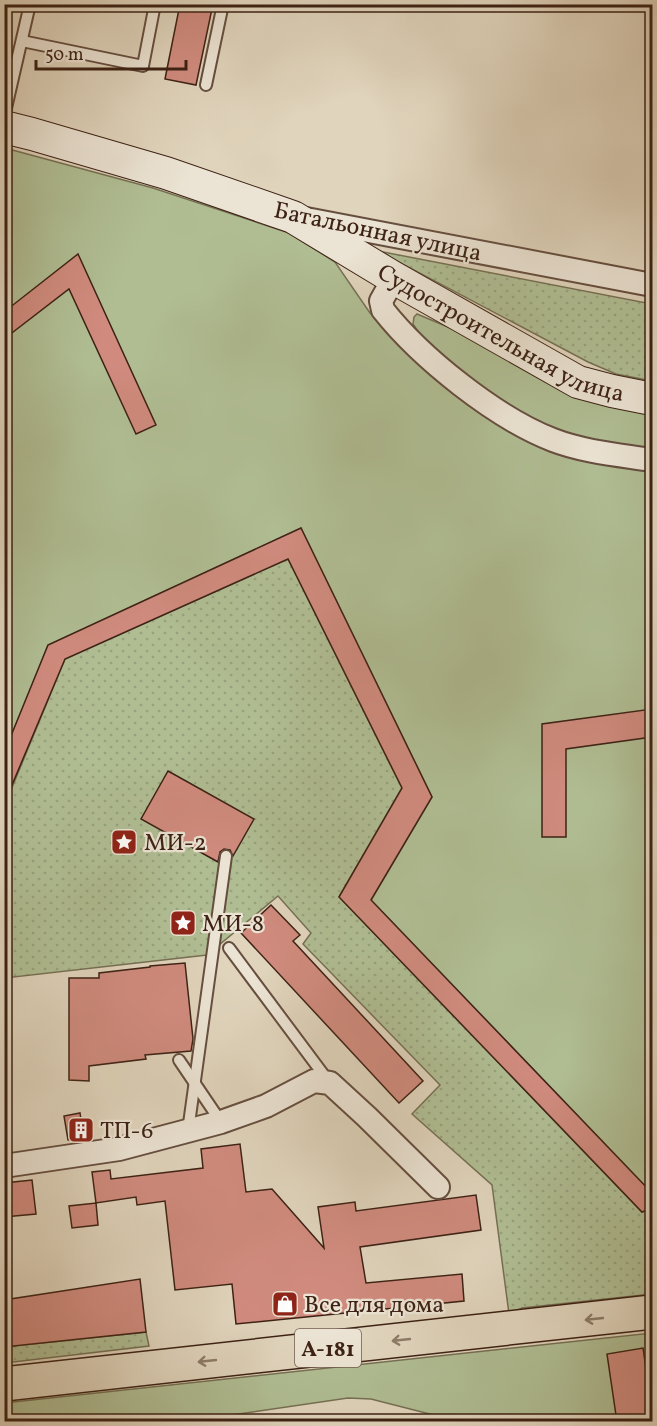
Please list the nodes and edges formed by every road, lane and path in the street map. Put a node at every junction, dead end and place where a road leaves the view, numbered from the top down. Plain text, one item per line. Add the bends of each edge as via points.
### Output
1 (30, 4) edge
2 (155, 4) edge
3 (223, 4) edge
4 (22, 41) junction
5 (206, 85) dead end
6 (4, 117) edge
7 (4, 127) edge
8 (293, 217) junction
9 (394, 278) junction
10 (652, 285) edge
11 (652, 399) edge
12 (652, 460) edge
13 (226, 856) dead end
14 (229, 948) dead end
15 (179, 1060) dead end
16 (330, 1083) junction
17 (195, 1084) junction
18 (221, 1122) junction
19 (188, 1131) junction
20 (4, 1166) edge
21 (438, 1187) dead end
22 (652, 1312) edge
23 (4, 1384) edge

1 - 4 lane
2 - 4 lane via 142,66
3 - 5 lane
4 - 6 lane
7 - 8 street, Батальонная улица via 166,173
8 - 9 street, Судостроительная улица
8 - 10 street, Батальонная улица
9 - 11 street, Судостроительная улица via 578,382
9 - 12 street via 381,301 383,310 428,358 502,414 553,441
13 - 17 lane
14 - 16 lane
15 - 17 lane
16 - 18 street via 314,1081 266,1106
16 - 21 street
17 - 18 lane
17 - 19 lane
18 - 19 street
19 - 20 street via 119,1149
22 -> 23 main road, А-181

